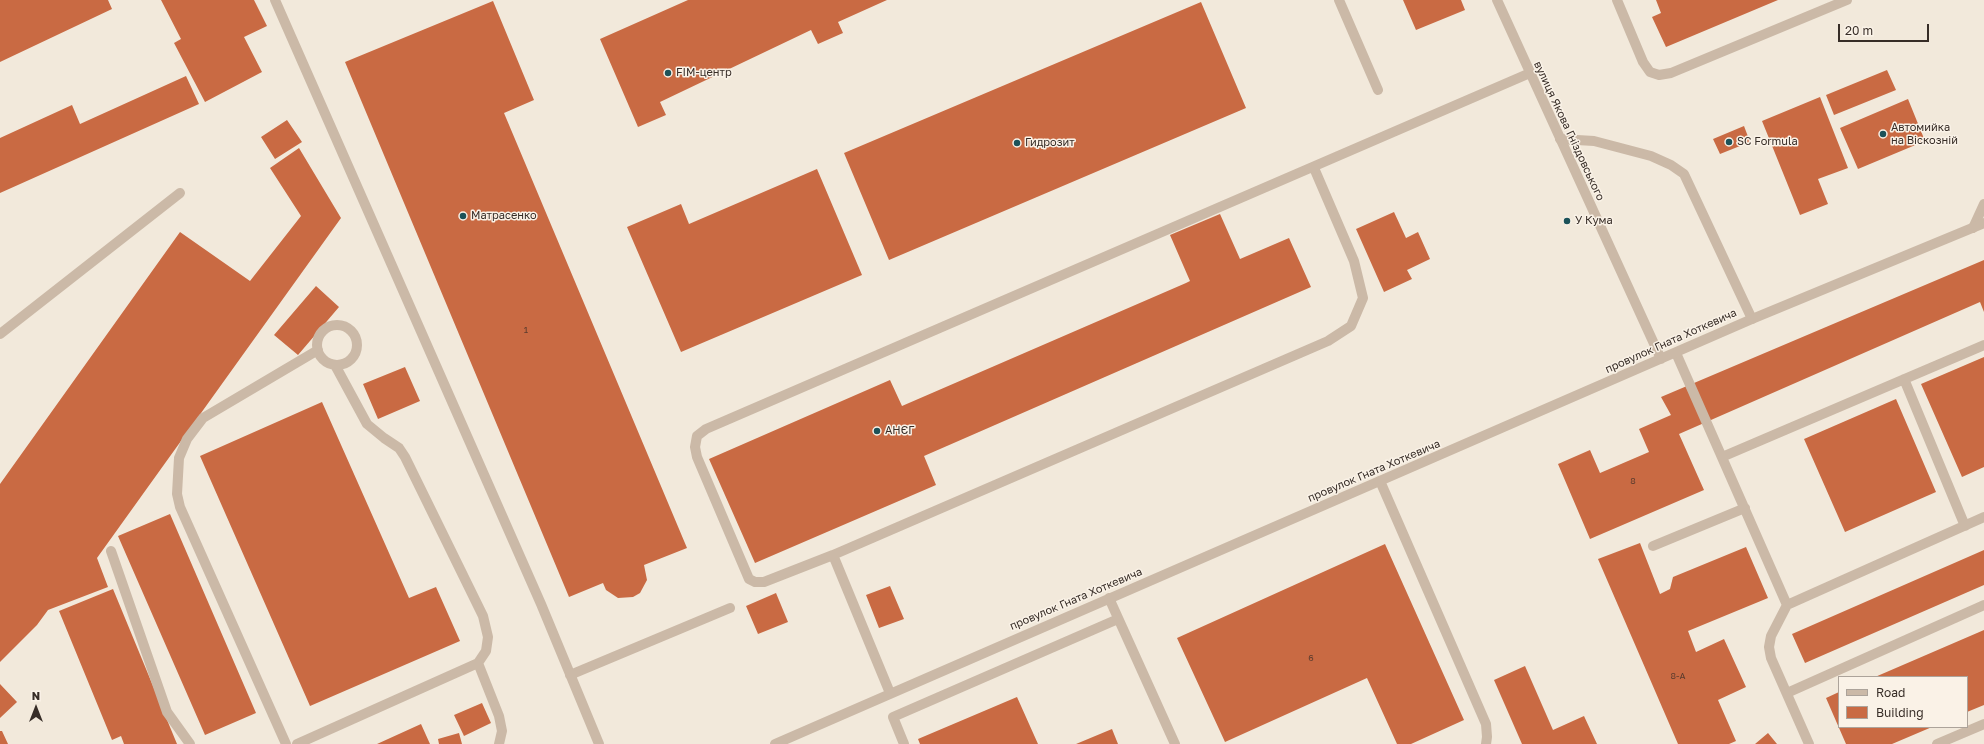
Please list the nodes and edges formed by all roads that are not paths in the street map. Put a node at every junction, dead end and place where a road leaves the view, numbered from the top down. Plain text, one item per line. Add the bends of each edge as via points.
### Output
1 (275, 0) edge
2 (1339, 0) edge
3 (1497, 0) edge
4 (1617, 0) edge
5 (1847, 0) edge
6 (1530, 73) junction
7 (1378, 90) dead end
8 (1560, 139) junction
9 (1314, 168) junction
10 (180, 193) dead end
11 (1984, 204) edge
12 (1984, 224) edge
13 (1973, 228) junction
14 (1752, 318) junction
15 (0, 334) edge
16 (1984, 344) edge
17 (318, 350) junction
18 (1676, 353) junction
19 (305, 359) junction
20 (1661, 359) junction
21 (335, 365) junction
22 (1904, 379) junction
23 (341, 380) junction
24 (1722, 457) junction
25 (1380, 481) junction
26 (1745, 508) junction
27 (1984, 517) edge
28 (1965, 526) junction
29 (1653, 546) dead end
30 (111, 551) dead end
31 (833, 555) junction
32 (1109, 598) junction
33 (1787, 605) junction
34 (1984, 605) edge
35 (730, 608) dead end
36 (1118, 619) junction
37 (478, 663) junction
38 (570, 675) junction
39 (890, 693) junction
40 (1786, 693) junction
41 (1984, 724) edge
42 (190, 744) edge
43 (286, 744) edge
44 (298, 744) edge
45 (499, 744) edge
46 (599, 744) edge
47 (775, 744) edge
48 (904, 744) edge
49 (1175, 744) edge
50 (1486, 744) edge
51 (1809, 744) edge
52 (1937, 744) edge

1 - 38 street
2 - 7 street
3 - 6 street, вулиця Якова Гніздовського
4 - 5 street via 1643,62 1650,72 1659,75 1671,73
6 - 8 street, вулиця Якова Гніздовського
6 - 9 street
8 - 14 street via 1594,141 1645,154 1671,164 1684,174
8 - 20 street, вулиця Якова Гніздовського
9 - 31 street via 1354,262 1363,298 1351,326 1328,341
9 - 31 street via 706,429 697,436 697,457 749,579 764,582
10 - 15 street
11 - 13 street
12 - 13 street, провулок Гната Хоткевича
13 - 14 street, провулок Гната Хоткевича
14 - 18 street, провулок Гната Хоткевича
16 - 22 street
17 - 19 street
17 - 21 street via 323,360
17 - 21 street via 318,337 327,328 340,325 351,332 357,344 353,357
18 - 20 street, провулок Гната Хоткевича
18 - 24 street
19 - 23 street via 328,368
19 - 43 street via 203,418 183,446 179,458 177,494 180,507
20 - 25 street, провулок Гната Хоткевича
21 - 23 street
22 - 24 street
22 - 28 street
23 - 37 street via 367,424 399,448 405,457 458,563 483,616 488,637 486,651
24 - 26 street
25 - 32 street, провулок Гната Хоткевича
25 - 50 street via 1486,724
26 - 29 street
26 - 33 street
27 - 28 street
28 - 33 street
30 - 42 street via 167,712
31 - 39 street
32 - 36 street
32 - 39 street, провулок Гната Хоткевича
33 - 40 street via 1775,627 1769,647
34 - 40 street
35 - 38 street
36 - 48 street via 893,717
36 - 49 street
37 - 44 street
37 - 45 street via 499,716 502,731
38 - 46 street
39 - 47 street, провулок Гната Хоткевича
40 - 51 street
41 - 52 street

